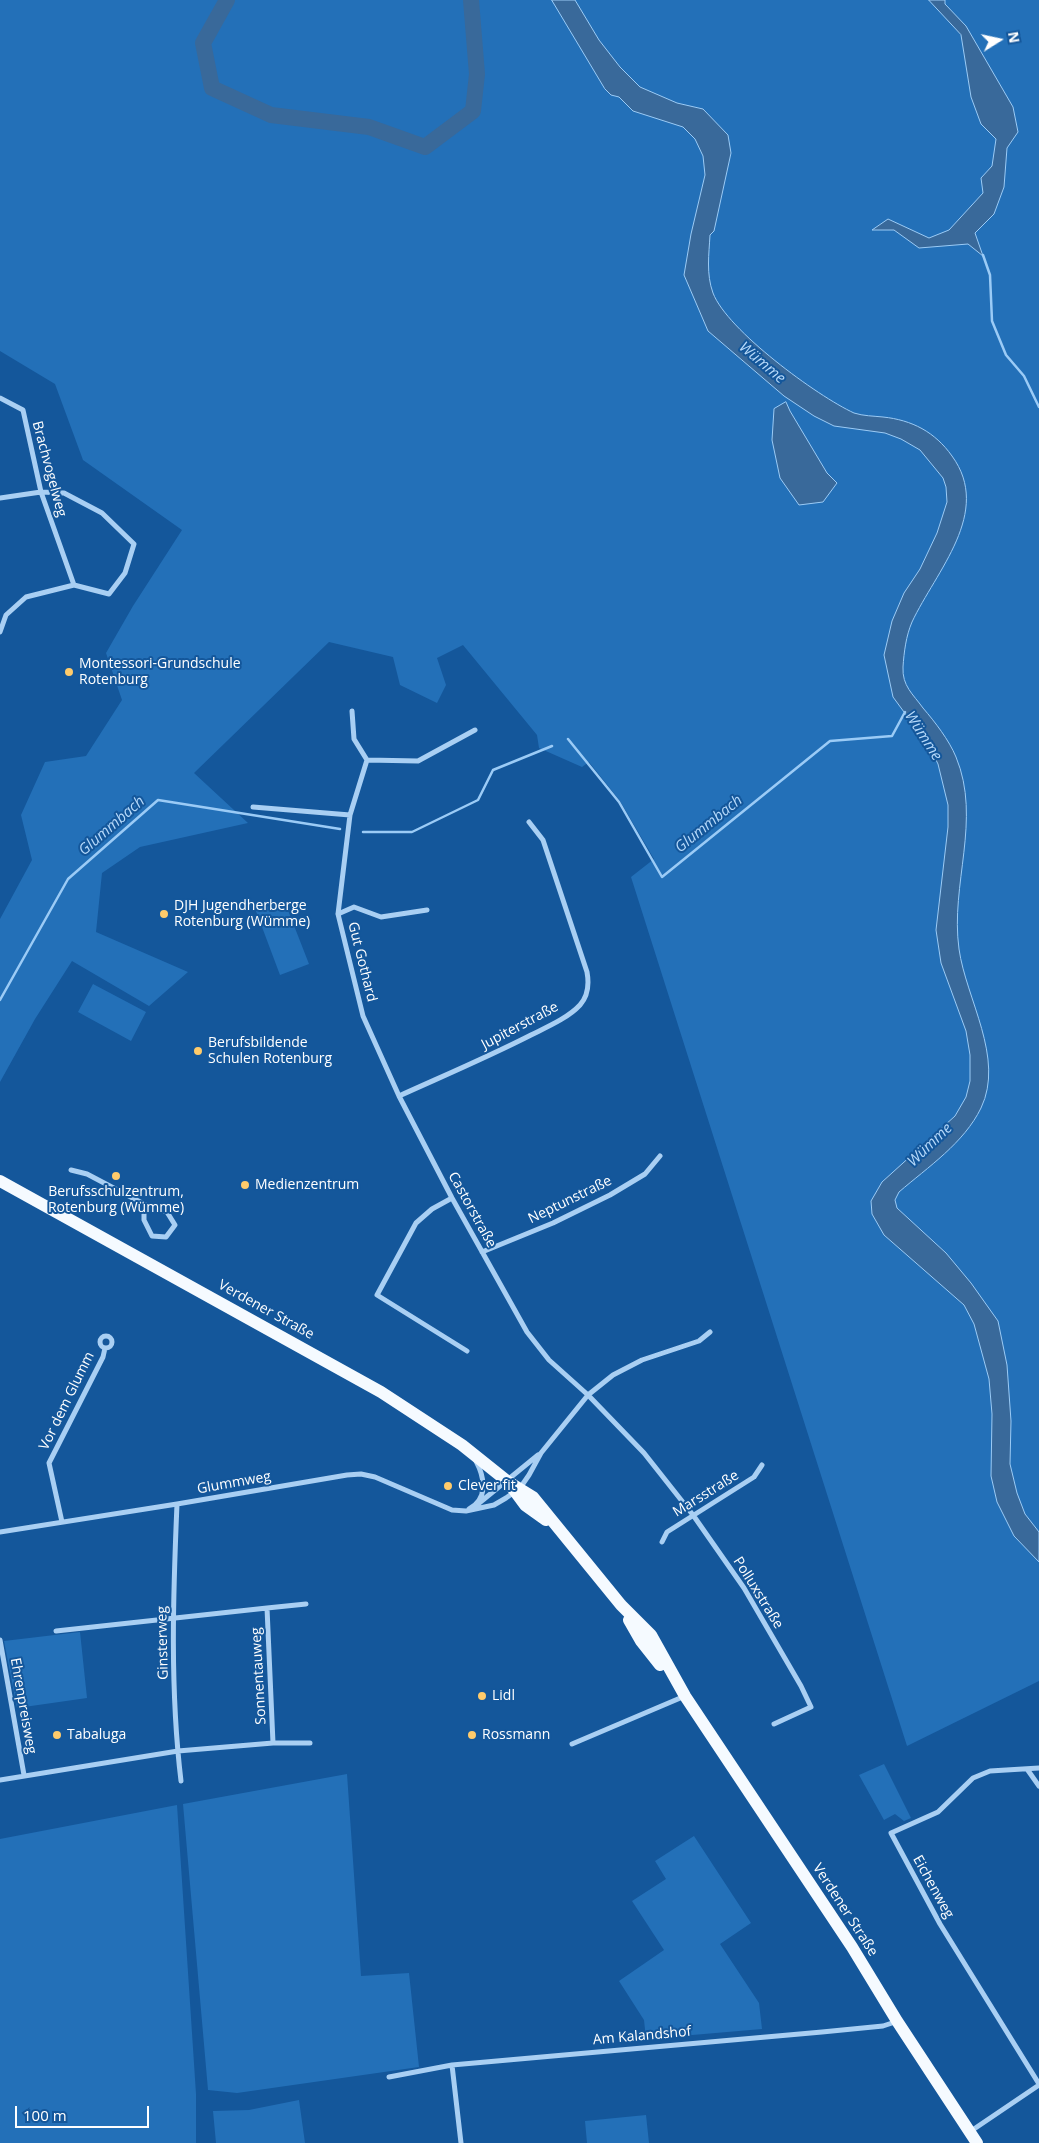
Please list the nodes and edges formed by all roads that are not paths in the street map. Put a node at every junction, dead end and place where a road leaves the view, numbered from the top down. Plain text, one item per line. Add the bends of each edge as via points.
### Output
1 (0, 398) edge
2 (41, 492) junction
3 (0, 498) edge
4 (74, 585) junction
5 (0, 632) edge
6 (352, 711) dead end
7 (475, 730) dead end
8 (367, 760) junction
9 (253, 807) dead end
10 (350, 815) junction
11 (529, 822) dead end
12 (427, 910) dead end
13 (338, 914) junction
14 (363, 1016) joint
15 (398, 1096) junction
16 (660, 1156) dead end
17 (71, 1170) dead end
18 (0, 1182) edge
19 (452, 1198) junction
20 (144, 1204) junction
21 (482, 1252) junction
22 (710, 1332) dead end
23 (105, 1348) dead end
24 (467, 1351) dead end
25 (588, 1395) junction
26 (471, 1452) junction
27 (541, 1453) junction
28 (762, 1466) dead end
29 (507, 1481) junction
30 (518, 1490) junction
31 (177, 1504) junction
32 (478, 1504) junction
33 (466, 1511) junction
34 (693, 1515) junction
35 (62, 1522) junction
36 (0, 1532) edge
37 (662, 1542) dead end
38 (306, 1604) dead end
39 (267, 1608) junction
40 (172, 1620) junction
41 (56, 1631) dead end
42 (0, 1640) edge
43 (685, 1696) junction
44 (774, 1724) dead end
45 (310, 1743) dead end
46 (274, 1744) junction
47 (572, 1744) dead end
48 (178, 1751) junction
49 (1039, 1768) edge
50 (1026, 1769) junction
51 (24, 1776) junction
52 (0, 1780) edge
53 (181, 1781) dead end
54 (1039, 1786) edge
55 (897, 2021) junction
56 (452, 2065) junction
57 (389, 2077) dead end
58 (1039, 2084) edge
59 (970, 2132) junction
60 (461, 2143) edge
61 (977, 2143) edge

1 - 2 street, Brachvogelweg via 23,410
2 - 3 street
2 - 4 street, Brachvogelweg
2 - 4 street via 64,494 102,513 134,544 125,573 109,594
4 - 5 street via 26,597 6,615
6 - 8 street via 354,739
7 - 8 street via 418,761
8 - 10 street, Gut Gothard
9 - 10 street
10 - 13 street, Gut Gothard
11 - 15 street, Jupiterstraße via 543,840 586,972 588,985 583,1000 577,1008 551,1025
12 - 13 street, Gut Gothard via 381,917 354,907
13 - 14 street, Gut Gothard
14 - 15 street, Castorstraße
15 - 19 street, Castorstraße
16 - 21 street, Neptunstraße via 645,1174 610,1195
17 - 20 street via 87,1174
18 - 26 main road, Verdener Straße via 337,1366
19 - 21 street, Castorstraße
19 - 24 street via 423,1215 416,1223 377,1295
20 - 20 street via 144,1220 152,1236 166,1238 175,1225 167,1212
21 - 25 street, Castorstraße via 538,1347
22 - 25 street via 699,1340 628,1367
23 - 35 street, Vor dem Glumm via 49,1463
25 - 27 street
25 - 34 street, Polluxstraße
26 - 29 main road, Verdener Straße
26 - 32 street via 484,1485
27 - 29 street
27 - 30 street
28 - 34 street, Marsstraße via 754,1477
29 - 30 main road, Verdener Straße
29 - 32 street
30 - 33 street, Glummweg via 494,1505
30 - 43 main road, Verdener Straße via 533,1497 621,1605 651,1635
31 - 33 street, Glummweg via 361,1474 389,1482 444,1508
31 - 35 street, Glummweg
31 - 40 street, Ginsterweg
32 - 33 street
34 - 37 street, Marsstraße via 667,1532
34 - 44 street, Polluxstraße via 744,1588 811,1707
35 - 36 street, Glummweg
38 - 39 street, Sonnentauweg
39 - 40 street, Sonnentauweg
39 - 46 street, Sonnentauweg
40 - 41 street, Sonnentauweg
40 - 48 street, Ginsterweg
42 - 51 street, Ehrenpreisweg
43 - 47 street
43 - 55 main road, Verdener Straße
45 - 46 street, Sonnentauweg
46 - 48 street, Sonnentauweg
48 - 51 street, Sonnentauweg
48 - 53 street, Ginsterweg
49 - 50 street, Eichenweg
50 - 54 street
50 - 58 street, Eichenweg via 990,1772 973,1778 938,1812 891,1833 940,1924
51 - 52 street, Sonnentauweg
55 - 56 street, Am Kalandshof via 883,2026
55 - 59 main road, Verdener Straße
56 - 57 street, Am Kalandshof
56 - 60 street
58 - 59 street
59 - 61 main road, Verdener Straße

